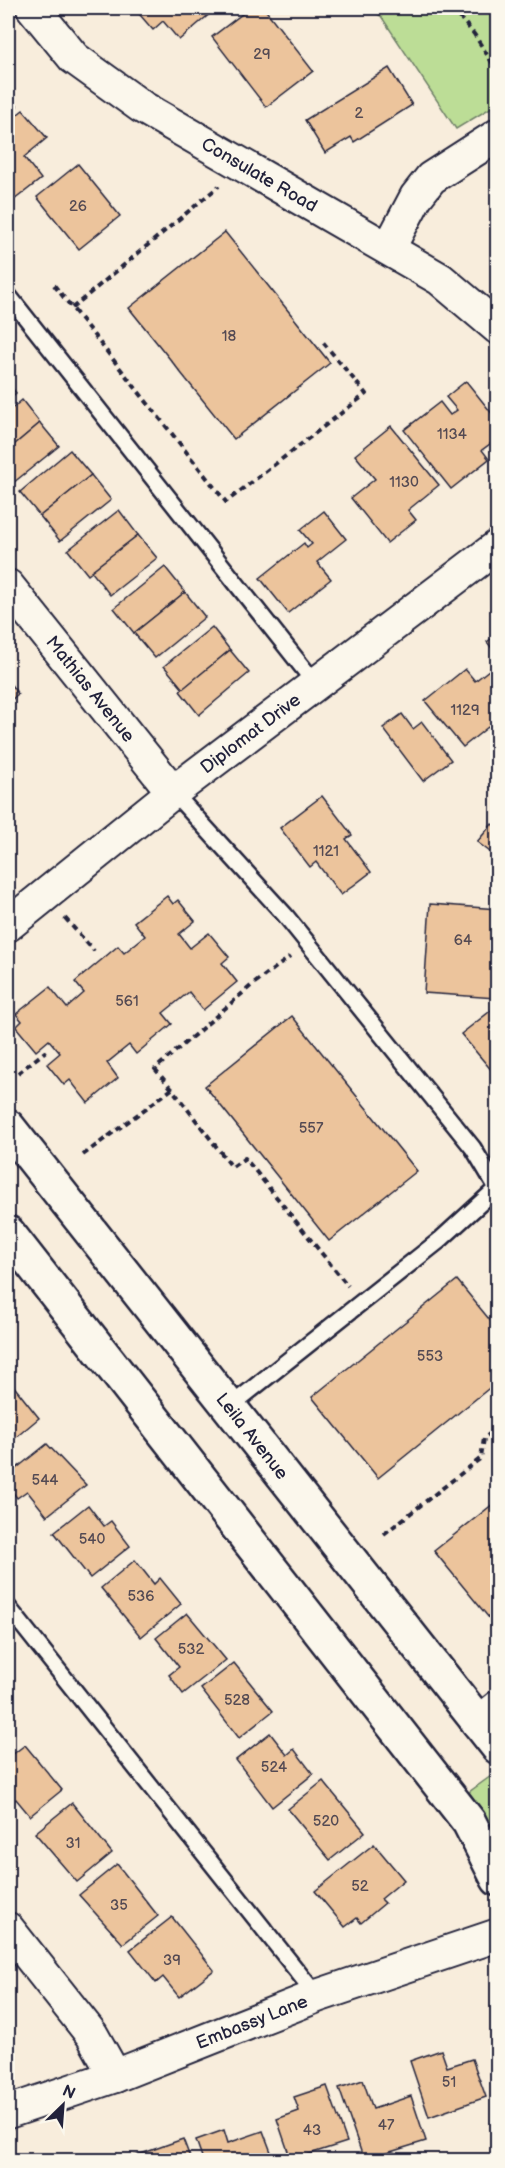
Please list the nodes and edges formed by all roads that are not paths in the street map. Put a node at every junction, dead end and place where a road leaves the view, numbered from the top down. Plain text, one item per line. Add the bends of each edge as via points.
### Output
1 (33, 8) edge
2 (498, 135) edge
3 (389, 248) junction
4 (8, 295) edge
5 (498, 328) edge
6 (498, 546) edge
7 (8, 586) edge
8 (315, 683) junction
9 (173, 792) junction
10 (8, 925) edge
11 (8, 1127) edge
12 (8, 1233) edge
13 (228, 1408) junction
14 (8, 1607) edge
15 (491, 1726) edge
16 (498, 1879) edge
17 (8, 1929) edge
18 (498, 1935) edge
19 (317, 1996) junction
20 (115, 2076) junction
21 (8, 2112) edge

1 - 3 street, Consulate Road via 74,58 142,107
2 - 3 street via 431,178 416,197
3 - 5 street, Consulate Road via 440,279
4 - 8 lane
6 - 8 street, Diplomat Drive
7 - 9 street, Mathias Avenue
8 - 9 street, Diplomat Drive
9 - 10 street, Diplomat Drive
9 - 13 lane via 308,944 473,1148 497,1188 440,1240
11 - 13 main road, Leila Avenue
12 - 16 main road via 469,1822
13 - 15 main road, Leila Avenue
14 - 19 lane
17 - 20 street via 92,2036
18 - 19 street, Embassy Lane
19 - 20 street, Embassy Lane
20 - 21 street, Embassy Lane

